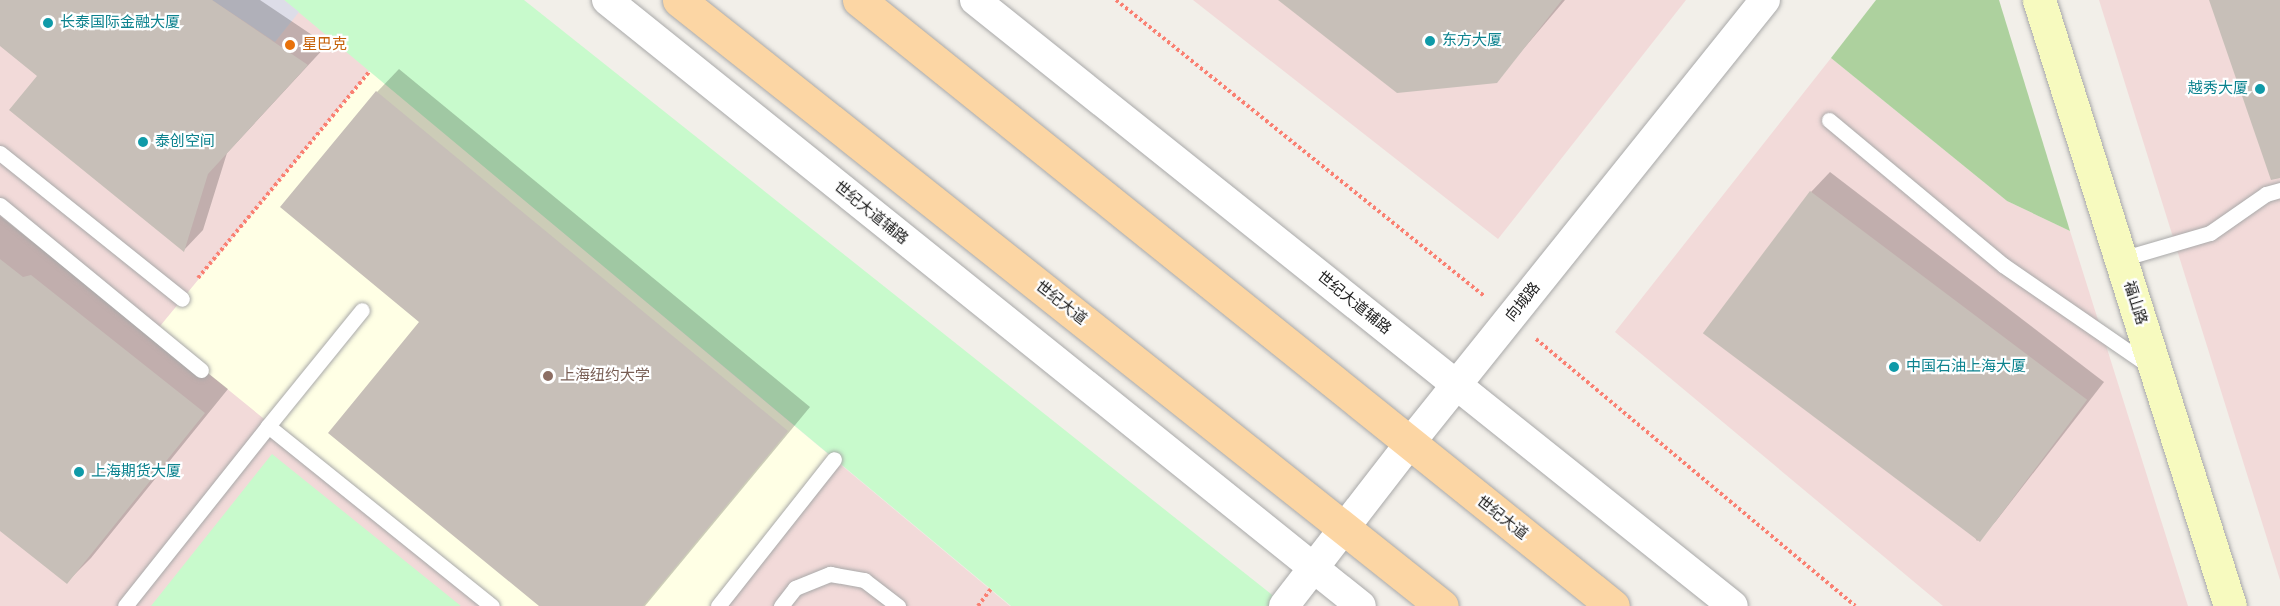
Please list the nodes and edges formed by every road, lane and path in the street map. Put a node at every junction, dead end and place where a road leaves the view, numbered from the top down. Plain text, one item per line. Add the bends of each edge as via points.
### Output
1 (607, 0) edge
2 (679, 0) edge
3 (859, 0) edge
4 (975, 0) edge
5 (1765, 0) edge
6 (2039, 0) edge
7 (370, 71) dead end
8 (1828, 120) dead end
9 (0, 153) edge
10 (2280, 190) edge
11 (0, 205) edge
12 (2121, 260) junction
13 (182, 299) joint
14 (362, 310) dead end
15 (201, 370) dead end
16 (2156, 370) junction
17 (1456, 385) junction
18 (268, 426) junction
19 (1409, 444) junction
20 (834, 459) dead end
21 (1346, 530) junction
22 (1314, 569) junction
23 (991, 589) dead end
24 (125, 606) edge
25 (492, 606) edge
26 (718, 606) edge
27 (781, 606) edge
28 (898, 606) edge
29 (978, 606) edge
30 (1284, 606) edge
31 (1361, 606) edge
32 (1442, 606) edge
33 (1613, 606) edge
34 (1733, 606) edge
35 (2230, 606) edge

1 - 22 street, 世纪大道辅路
2 - 21 main road, 世纪大道
3 - 19 main road, 世纪大道
4 - 17 street, 世纪大道辅路
5 - 17 street, 向城路
6 - 12 street, 福山路
7 - 13 path
8 - 16 lane via 2003,265
9 - 13 lane
10 - 12 lane via 2266,194 2210,233
11 - 15 lane
12 - 16 street, 福山路
14 - 18 lane
16 - 35 street, 福山路
17 - 19 street, 向城路
17 - 34 street, 世纪大道辅路
18 - 24 lane
18 - 25 lane
19 - 21 street, 向城路
19 - 33 main road, 世纪大道
20 - 26 lane
21 - 22 street, 向城路
21 - 32 main road, 世纪大道
22 - 30 street, 向城路
22 - 31 street, 世纪大道辅路
23 - 29 path
27 - 28 lane via 795,588 830,574 864,579

